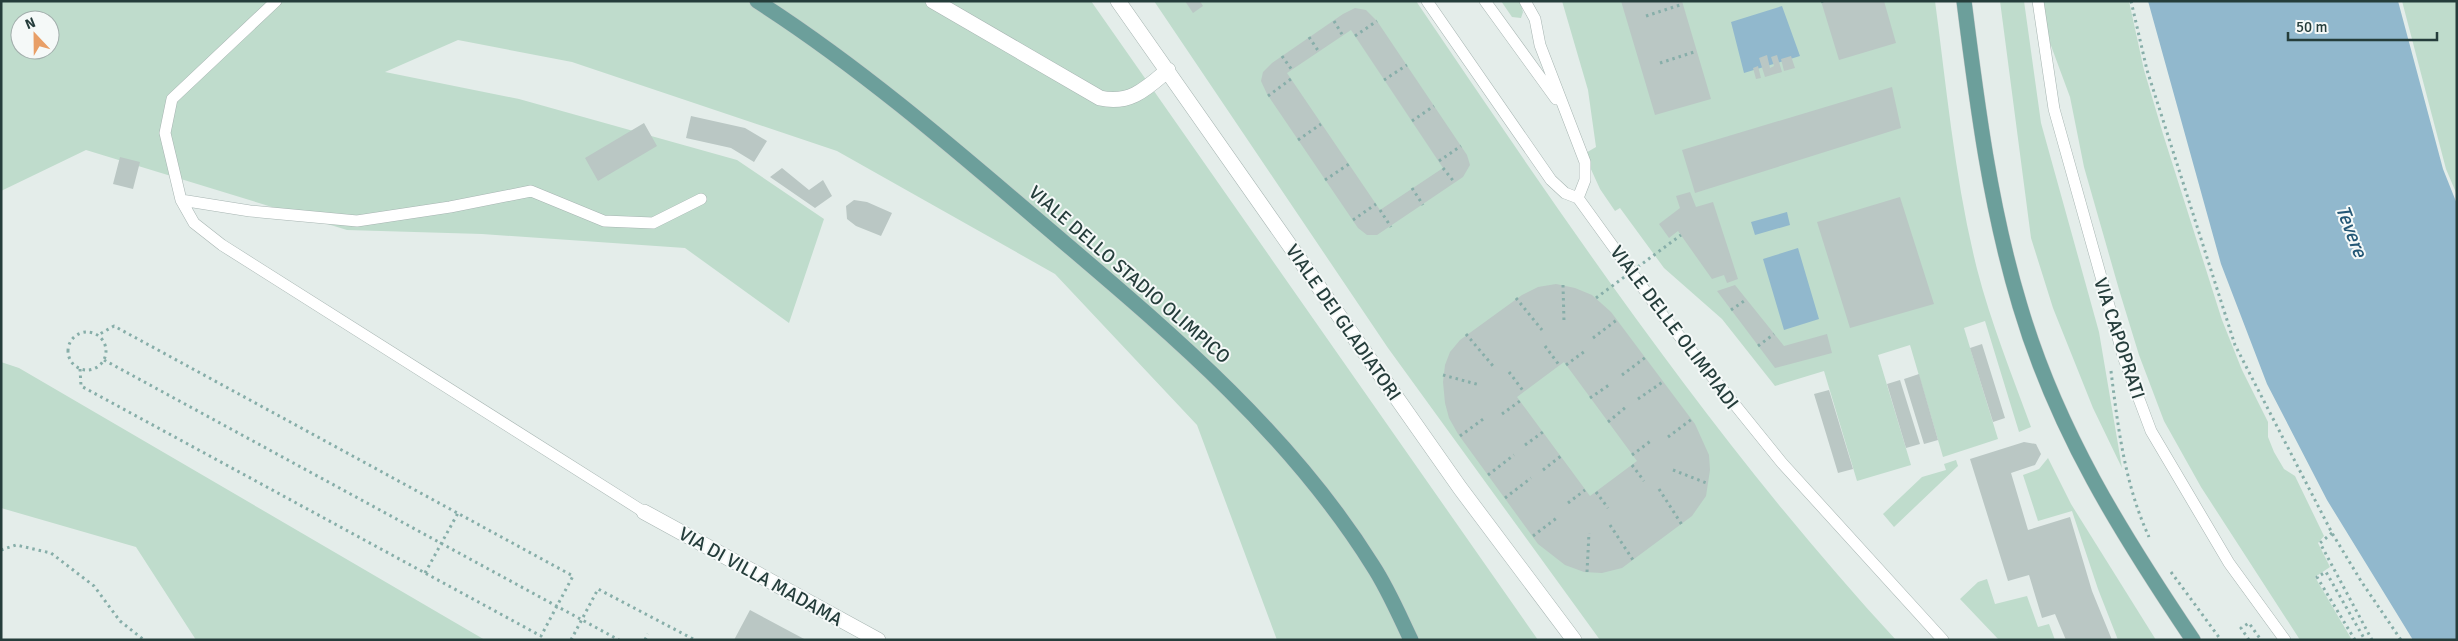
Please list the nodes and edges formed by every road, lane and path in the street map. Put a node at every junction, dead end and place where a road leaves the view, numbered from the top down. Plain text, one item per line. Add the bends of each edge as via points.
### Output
1 (276, 1) edge
2 (757, 1) edge
3 (933, 1) edge
4 (1118, 1) edge
5 (1427, 1) edge
6 (1485, 1) edge
7 (1526, 1) edge
8 (1964, 1) edge
9 (2038, 1) edge
10 (2131, 1) edge
11 (1683, 4) dead end
12 (1646, 16) dead end
13 (1334, 21) dead end
14 (1377, 21) dead end
15 (1343, 36) dead end
16 (1355, 36) dead end
17 (1309, 37) dead end
18 (1697, 51) dead end
19 (1319, 52) dead end
20 (1282, 56) dead end
21 (1660, 63) dead end
22 (1407, 65) dead end
23 (1168, 70) junction
24 (1292, 70) dead end
25 (1291, 79) dead end
26 (1384, 80) dead end
27 (1268, 96) dead end
28 (1434, 106) dead end
29 (1566, 112) junction
30 (1412, 121) dead end
31 (1321, 124) dead end
32 (1298, 140) dead end
33 (1461, 146) dead end
34 (1439, 161) dead end
35 (1349, 164) dead end
36 (1443, 168) dead end
37 (1325, 180) dead end
38 (1455, 183) dead end
39 (1412, 188) dead end
40 (1578, 198) junction
41 (701, 199) dead end
42 (181, 200) junction
43 (1376, 204) dead end
44 (1423, 205) dead end
45 (1380, 210) dead end
46 (1353, 220) dead end
47 (1391, 228) dead end
48 (1681, 235) dead end
49 (1563, 285) dead end
50 (1516, 298) dead end
51 (1596, 298) dead end
52 (1747, 299) dead end
53 (1731, 310) dead end
54 (1618, 320) dead end
55 (1564, 322) dead end
56 (1542, 330) dead end
57 (1466, 334) dead end
58 (1774, 334) dead end
59 (98, 335) junction
60 (1593, 338) dead end
61 (1545, 346) dead end
62 (1758, 346) dead end
63 (1585, 351) dead end
64 (1646, 357) dead end
65 (104, 360) junction
66 (1559, 365) dead end
67 (1566, 365) dead end
68 (1493, 366) dead end
69 (80, 369) junction
70 (2110, 369) dead end
71 (1509, 372) dead end
72 (1443, 375) dead end
73 (1622, 375) dead end
74 (1664, 381) dead end
75 (1609, 384) dead end
76 (1480, 385) dead end
77 (1524, 392) dead end
78 (1590, 398) dead end
79 (1638, 399) dead end
80 (1520, 401) dead end
81 (1626, 407) dead end
82 (1502, 414) dead end
83 (1486, 417) dead end
84 (1692, 419) dead end
85 (1608, 422) dead end
86 (1543, 432) dead end
87 (1460, 436) dead end
88 (1668, 437) dead end
89 (1652, 440) dead end
90 (1526, 445) dead end
91 (1514, 455) dead end
92 (1632, 455) dead end
93 (1560, 456) dead end
94 (1632, 465) dead end
95 (1543, 470) dead end
96 (1673, 470) dead end
97 (1488, 475) dead end
98 (1531, 478) dead end
99 (1644, 481) dead end
100 (1709, 484) dead end
101 (1585, 490) dead end
102 (1658, 490) dead end
103 (1596, 492) dead end
104 (1505, 498) dead end
105 (1568, 503) dead end
106 (1608, 508) dead end
107 (644, 512) joint
108 (458, 513) junction
109 (1558, 517) dead end
110 (1610, 525) dead end
111 (1682, 525) dead end
112 (1589, 533) dead end
113 (2332, 533) junction
114 (1533, 536) dead end
115 (2151, 542) dead end
116 (441, 544) junction
117 (1, 550) edge
118 (1633, 560) dead end
119 (2166, 565) dead end
120 (1586, 572) dead end
121 (425, 573) junction
122 (556, 607) junction
123 (582, 620) junction
124 (648, 634) dead end
125 (144, 640) edge
126 (571, 640) edge
127 (619, 640) edge
128 (645, 640) edge
129 (694, 640) edge
130 (878, 640) edge
131 (1411, 640) edge
132 (1574, 640) edge
133 (1943, 640) edge
134 (2193, 640) edge
135 (2221, 640) edge
136 (2249, 640) edge
137 (2261, 640) edge
138 (2285, 640) edge
139 (2354, 640) edge
140 (2365, 640) edge
141 (2372, 640) edge
142 (2401, 640) edge

1 - 42 lane via 172,99 165,133
2 - 131 main road, VIALE DELLO STADIO OLIMPICO via 838,57 963,158 1181,342 1222,381 1258,417 1334,509 1374,568
3 - 23 street via 1100,98 1130,98 1144,91
4 - 23 street, VIALE DEI GLADIATORI
5 - 40 lane, VIALE DELLE OLIMPIADI via 1551,180 1565,193
6 - 29 lane
7 - 29 lane
8 - 134 main road via 1998,219 2018,299 2038,358 2066,426 2112,515
9 - 138 lane, VIA CAPOPRATI via 2054,109 2122,350 2151,431 2229,563
10 - 113 path via 2147,70 2235,345
11 - 12 path
13 - 15 path
14 - 16 path
17 - 19 path
18 - 21 path
20 - 24 path
22 - 26 path
23 - 132 street, VIALE DEI GLADIATORI via 1460,488
25 - 27 path
28 - 30 path
29 - 40 lane via 1586,168
31 - 32 path
33 - 34 path
35 - 37 path
36 - 38 path
39 - 44 path
40 - 133 lane, VIALE DELLE OLIMPIADI via 1664,317 1782,463
41 - 42 lane via 653,223 604,221 531,191 357,221 250,211
42 - 107 lane via 194,223 222,245
43 - 46 path
45 - 47 path
48 - 51 path, bridge
49 - 55 path
50 - 56 path
52 - 53 path
54 - 60 path
57 - 68 path
58 - 62 path
59 - 65 path via 106,349
59 - 69 path via 85,332 70,342 70,361
59 - 108 path via 114,326
61 - 66 path
63 - 67 path
64 - 73 path
65 - 69 path via 96,368
65 - 116 path
69 - 121 path via 81,386
70 - 115 path via 2126,468
71 - 77 path
72 - 76 path
74 - 79 path
75 - 78 path
80 - 82 path
81 - 85 path
83 - 87 path
84 - 88 path
86 - 90 path
89 - 92 path
91 - 97 path
93 - 95 path
94 - 99 path
96 - 100 path
98 - 104 path
101 - 105 path
102 - 111 path
103 - 106 path
107 - 130 street, VIA DI VILLA MADAMA
108 - 116 path
108 - 122 path via 573,576
109 - 114 path
110 - 118 path
112 - 120 path
113 - 141 path via 2320,543
113 - 142 path
116 - 121 path
116 - 122 path
117 - 125 path via 16,544 51,553 94,586 120,621
119 - 135 path
121 - 122 path via 541,636
122 - 123 path
123 - 126 path
123 - 127 path
123 - 129 path via 598,588
124 - 128 path
136 - 137 path via 2241,628 2249,624
139 - 140 path via 2317,577 2326,572

